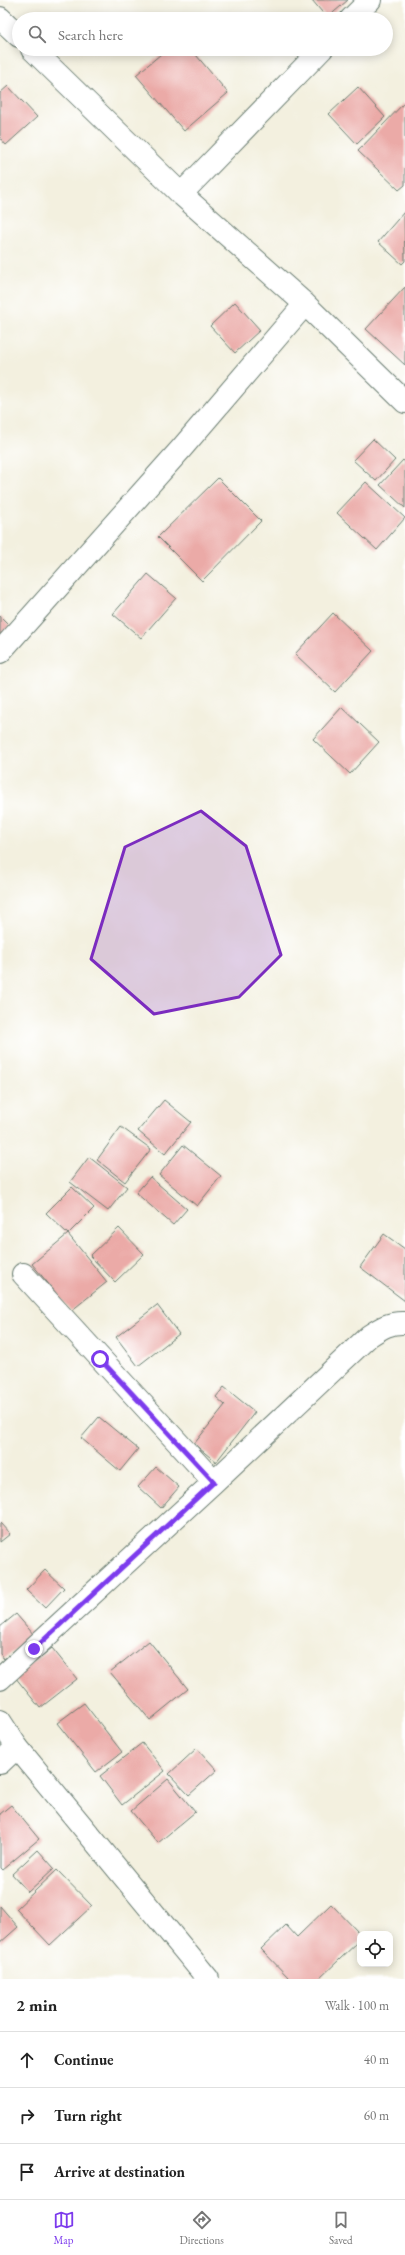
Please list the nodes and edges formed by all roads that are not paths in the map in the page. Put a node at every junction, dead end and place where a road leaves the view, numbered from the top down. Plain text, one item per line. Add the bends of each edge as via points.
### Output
1 (370, 0) edge
2 (358, 12) edge
3 (0, 18) edge
4 (12, 29) edge
5 (39, 56) edge
6 (315, 56) edge
7 (181, 194) junction
8 (305, 304) junction
9 (405, 402) edge
10 (0, 652) edge
11 (23, 1274) dead end
12 (405, 1323) edge
13 (214, 1482) junction
14 (0, 1679) edge
15 (0, 1721) edge
16 (17, 1747) junction
17 (0, 1763) edge
18 (208, 1979) edge

1 - 2 street
3 - 4 street
5 - 7 street
6 - 7 street
7 - 8 street
8 - 9 street
8 - 10 street via 181,449
11 - 13 street
12 - 13 street via 396,1322 384,1326 369,1336
13 - 14 street
15 - 16 street
16 - 17 street
16 - 18 street

